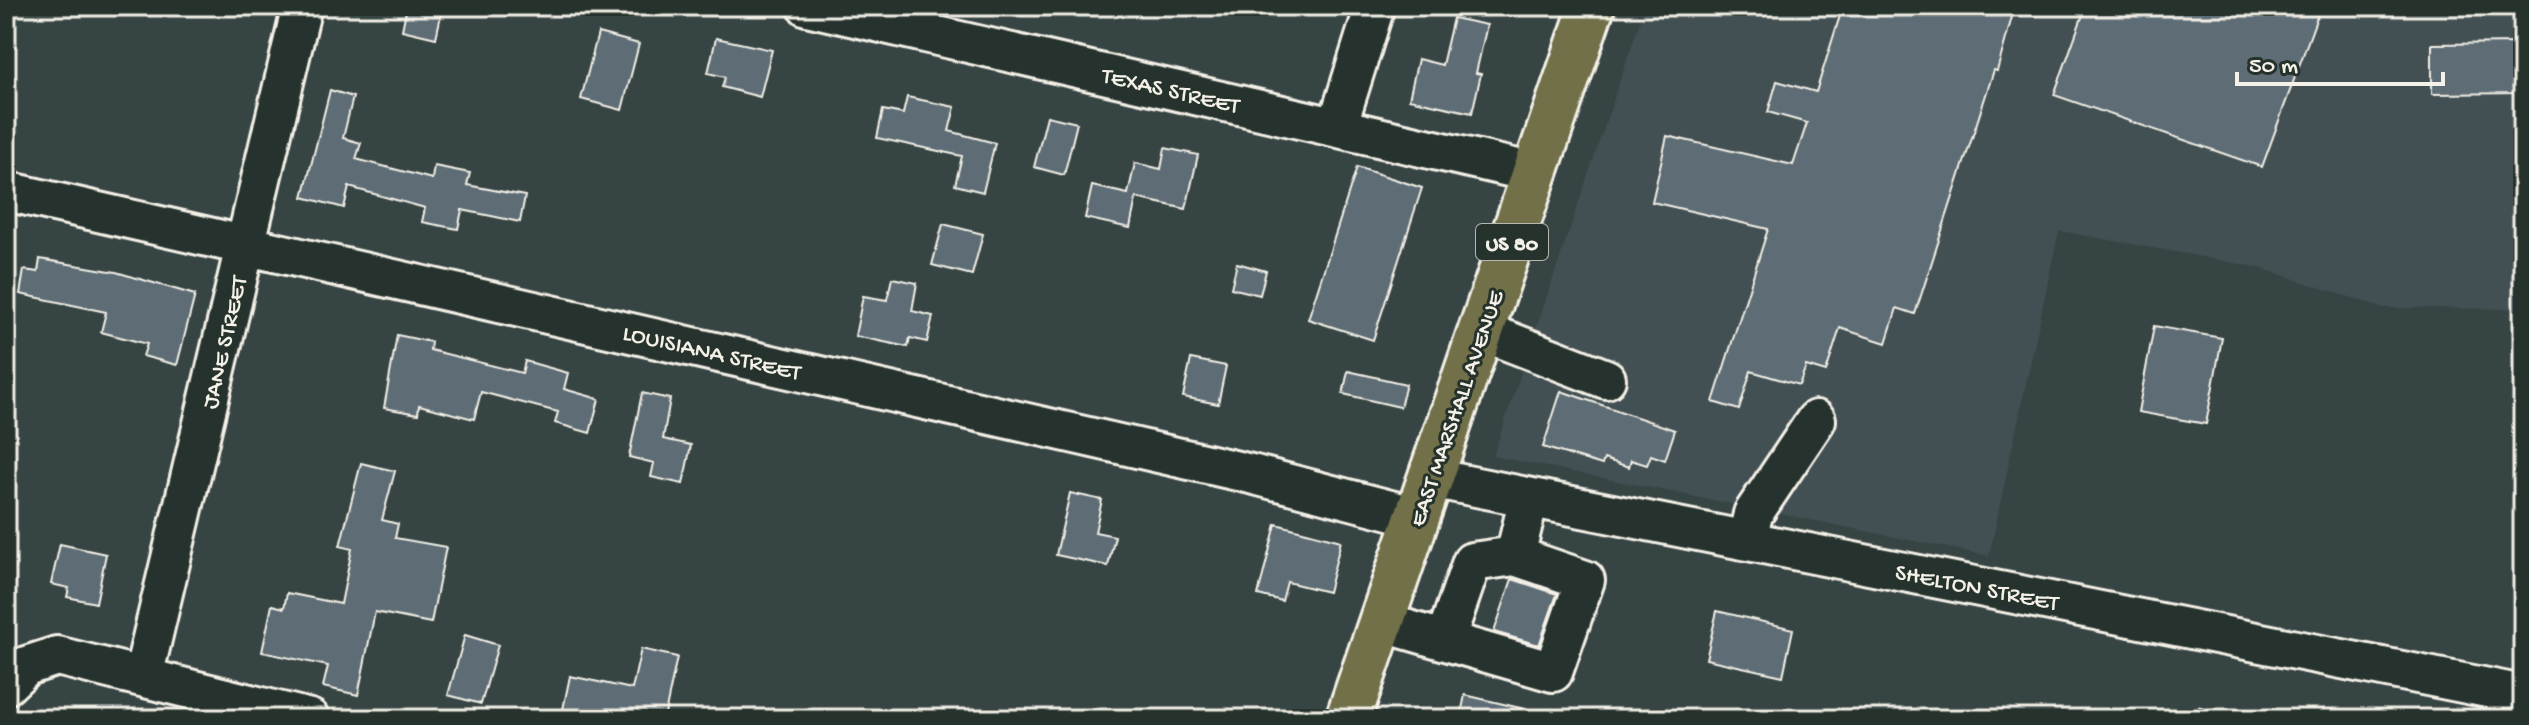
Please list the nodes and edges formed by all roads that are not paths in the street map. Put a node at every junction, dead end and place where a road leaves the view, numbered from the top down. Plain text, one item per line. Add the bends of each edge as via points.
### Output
1 (302, 6) edge
2 (807, 6) edge
3 (1375, 6) edge
4 (1592, 6) edge
5 (1337, 127) junction
6 (1535, 173) junction
7 (6, 191) edge
8 (246, 246) junction
9 (1482, 331) junction
10 (1606, 379) dead end
11 (1816, 420) dead end
12 (1424, 498) junction
13 (1529, 498) junction
14 (1747, 541) junction
15 (1515, 556) junction
16 (1381, 622) junction
17 (1445, 640) junction
18 (143, 677) junction
19 (6, 685) edge
20 (2523, 695) edge
21 (310, 719) edge
22 (1348, 719) edge

1 - 8 street, JANE STREET
2 - 5 street, TEXAS STREET
3 - 5 street
4 - 6 main road, EAST MARSHALL AVENUE / US 80
5 - 6 street, TEXAS STREET
6 - 9 main road, EAST MARSHALL AVENUE / US 80
7 - 8 street, LOUISIANA STREET
8 - 12 street, LOUISIANA STREET via 1251,474
8 - 18 street, JANE STREET
9 - 10 street
9 - 12 main road, EAST MARSHALL AVENUE / US 80
11 - 14 street via 1759,503
12 - 13 street, SHELTON STREET
12 - 16 main road, EAST MARSHALL AVENUE / US 80
13 - 14 street, SHELTON STREET
13 - 15 street
14 - 20 street, SHELTON STREET
15 - 17 street via 1472,562
15 - 17 street via 1585,580 1553,672
16 - 17 street
16 - 22 main road, EAST MARSHALL AVENUE / US 80
18 - 19 street via 57,656 26,666
18 - 21 street

